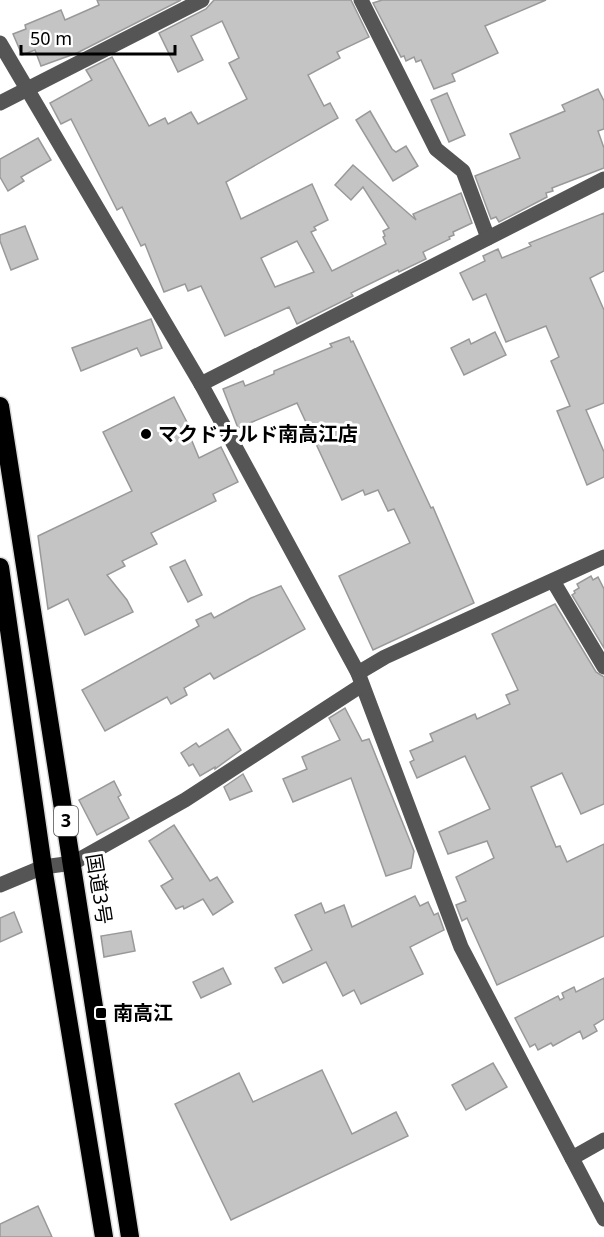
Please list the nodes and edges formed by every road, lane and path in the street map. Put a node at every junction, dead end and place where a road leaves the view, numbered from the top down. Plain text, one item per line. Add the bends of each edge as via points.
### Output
1 (202, 0) edge
2 (361, 0) edge
3 (0, 43) edge
4 (27, 88) junction
5 (0, 104) edge
6 (604, 179) edge
7 (488, 238) junction
8 (201, 384) junction
9 (0, 406) edge
10 (604, 557) edge
11 (0, 567) edge
12 (553, 581) junction
13 (604, 667) edge
14 (360, 679) junction
15 (73, 864) junction
16 (43, 867) junction
17 (0, 885) edge
18 (604, 1140) edge
19 (572, 1158) junction
20 (604, 1220) edge
21 (104, 1237) edge
22 (130, 1237) edge

1 - 4 street
2 - 7 street via 436,149 464,171
3 - 4 street
4 - 5 street
4 - 8 street
6 - 7 street
7 - 8 street
8 - 14 street
9 - 15 highway, 国道3号 / 3
10 - 12 street
11 - 16 highway, 3
12 - 13 street
12 - 14 street via 385,657
14 - 15 street via 184,800
14 - 19 street via 461,947
15 - 16 street
15 - 22 highway, 国道3号 / 3
16 - 17 street
16 - 21 highway, 3
18 - 19 street
19 - 20 street

